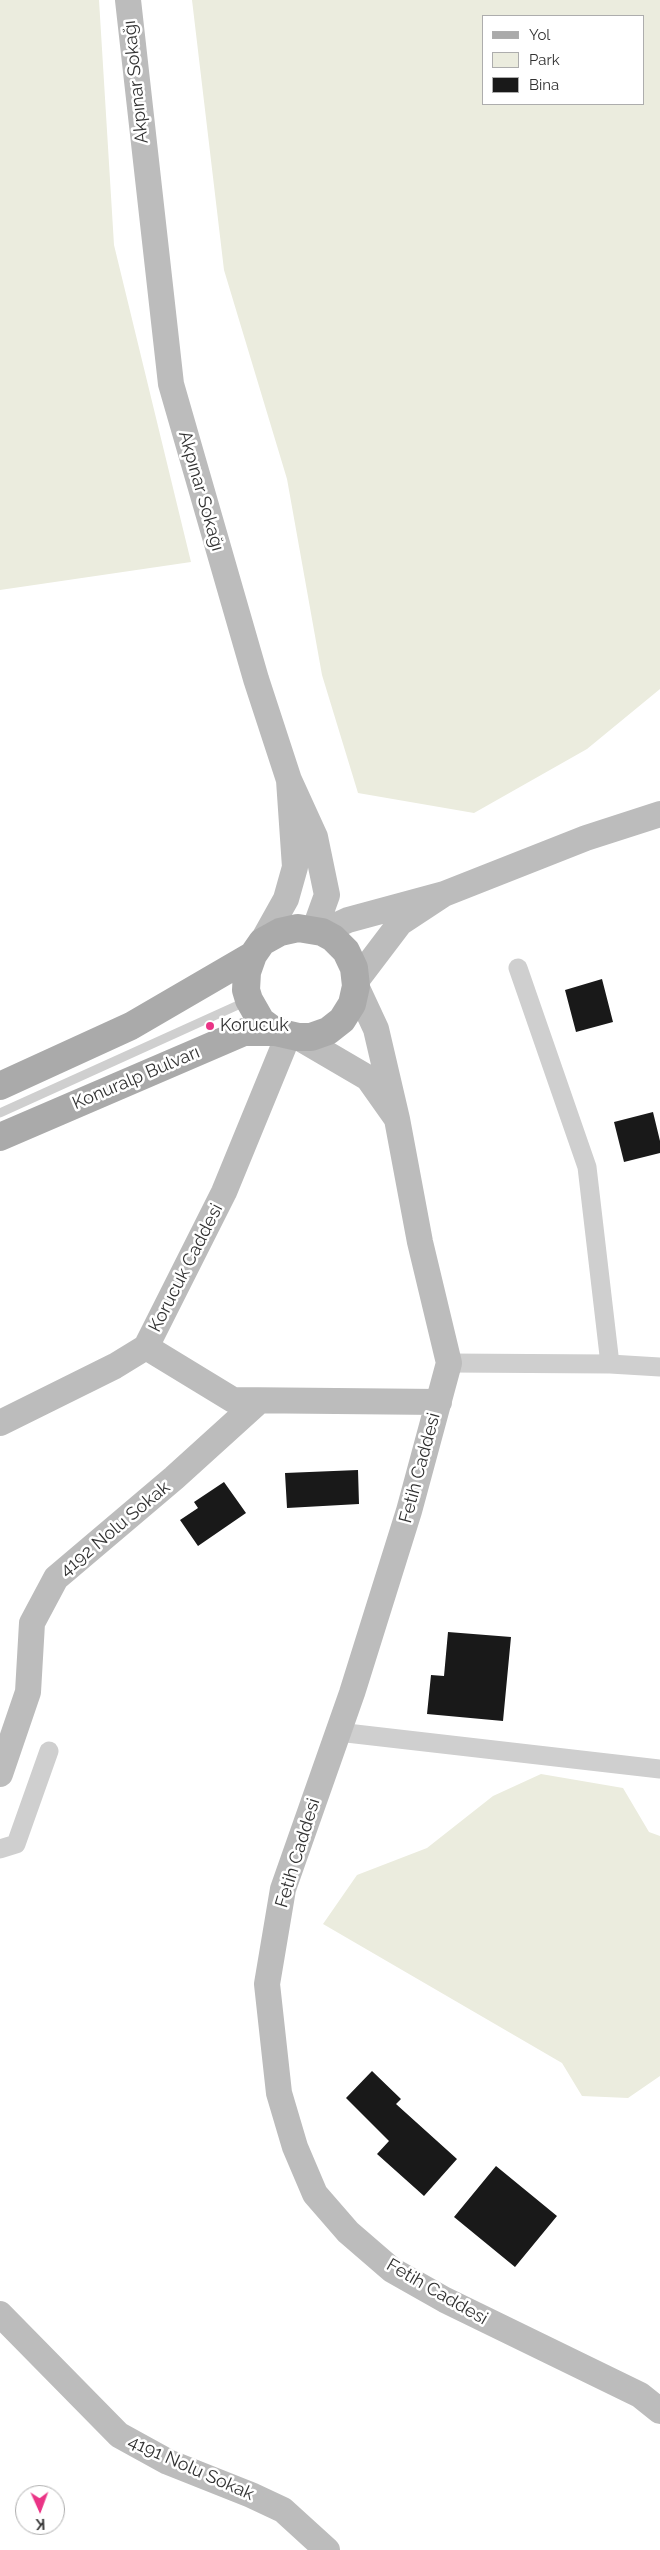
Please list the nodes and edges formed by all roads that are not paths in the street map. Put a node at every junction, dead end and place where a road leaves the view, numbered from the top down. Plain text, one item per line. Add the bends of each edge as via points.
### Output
1 (128, 0) edge
2 (145, 0) edge
3 (148, 194) junction
4 (289, 780) junction
5 (660, 814) edge
6 (444, 894) junction
7 (318, 931) junction
8 (258, 949) junction
9 (518, 968) dead end
10 (356, 984) junction
11 (249, 1000) junction
12 (287, 1035) junction
13 (0, 1086) edge
14 (0, 1113) edge
15 (397, 1119) junction
16 (0, 1137) edge
17 (146, 1347) junction
18 (449, 1363) junction
19 (610, 1364) junction
20 (660, 1367) edge
21 (259, 1401) junction
22 (438, 1402) junction
23 (0, 1423) edge
24 (338, 1732) junction
25 (49, 1751) dead end
26 (660, 1769) edge
27 (0, 1774) edge
28 (0, 1849) edge
29 (0, 2314) edge
30 (640, 2395) junction
31 (660, 2411) edge
32 (660, 2422) edge
33 (326, 2550) edge

1 - 3 street, Akpınar Sokağı
2 - 3 street, Akpınar Sokağı
3 - 4 street, Akpınar Sokağı via 171,384 253,670
4 - 7 street, Akpınar Sokağı via 314,837 328,895
4 - 8 street, Akpınar Sokağı via 295,867 286,899
5 - 6 street via 586,838
6 - 7 street
6 - 10 street via 400,923
7 - 8 main road via 298,928 280,932
7 - 10 main road via 333,938 346,951 354,968
8 - 11 main road via 247,972
8 - 13 main road via 131,1026
9 - 19 street via 587,1167
10 - 12 main road via 352,1004 342,1020 328,1031 311,1037
10 - 15 street, Fetih Caddesi via 376,1029
11 - 12 main road via 262,1021
11 - 14 lane
12 - 15 street, Fetih Caddesi via 368,1078
12 - 16 main road, Konuralp Bulvarı via 244,1032
12 - 17 street, Korucuk Caddesi via 224,1192
15 - 18 street, Fetih Caddesi via 420,1242
17 - 21 street via 233,1400
17 - 23 street, Korucuk Caddesi via 115,1366
18 - 19 street
18 - 22 street, Fetih Caddesi
19 - 20 street
21 - 22 street
21 - 27 street, 4192 Nolu Sokak via 56,1578 32,1623 28,1692
22 - 24 street, Fetih Caddesi via 409,1511
24 - 26 street
24 - 30 street, Fetih Caddesi via 283,1889 267,1984 279,2094 295,2147 315,2194 348,2232 392,2270 445,2300
25 - 28 street via 16,1844
29 - 33 street, 4191 Nolu Sokak via 119,2435 168,2462 283,2510
30 - 31 street, Fetih Caddesi
30 - 32 street

